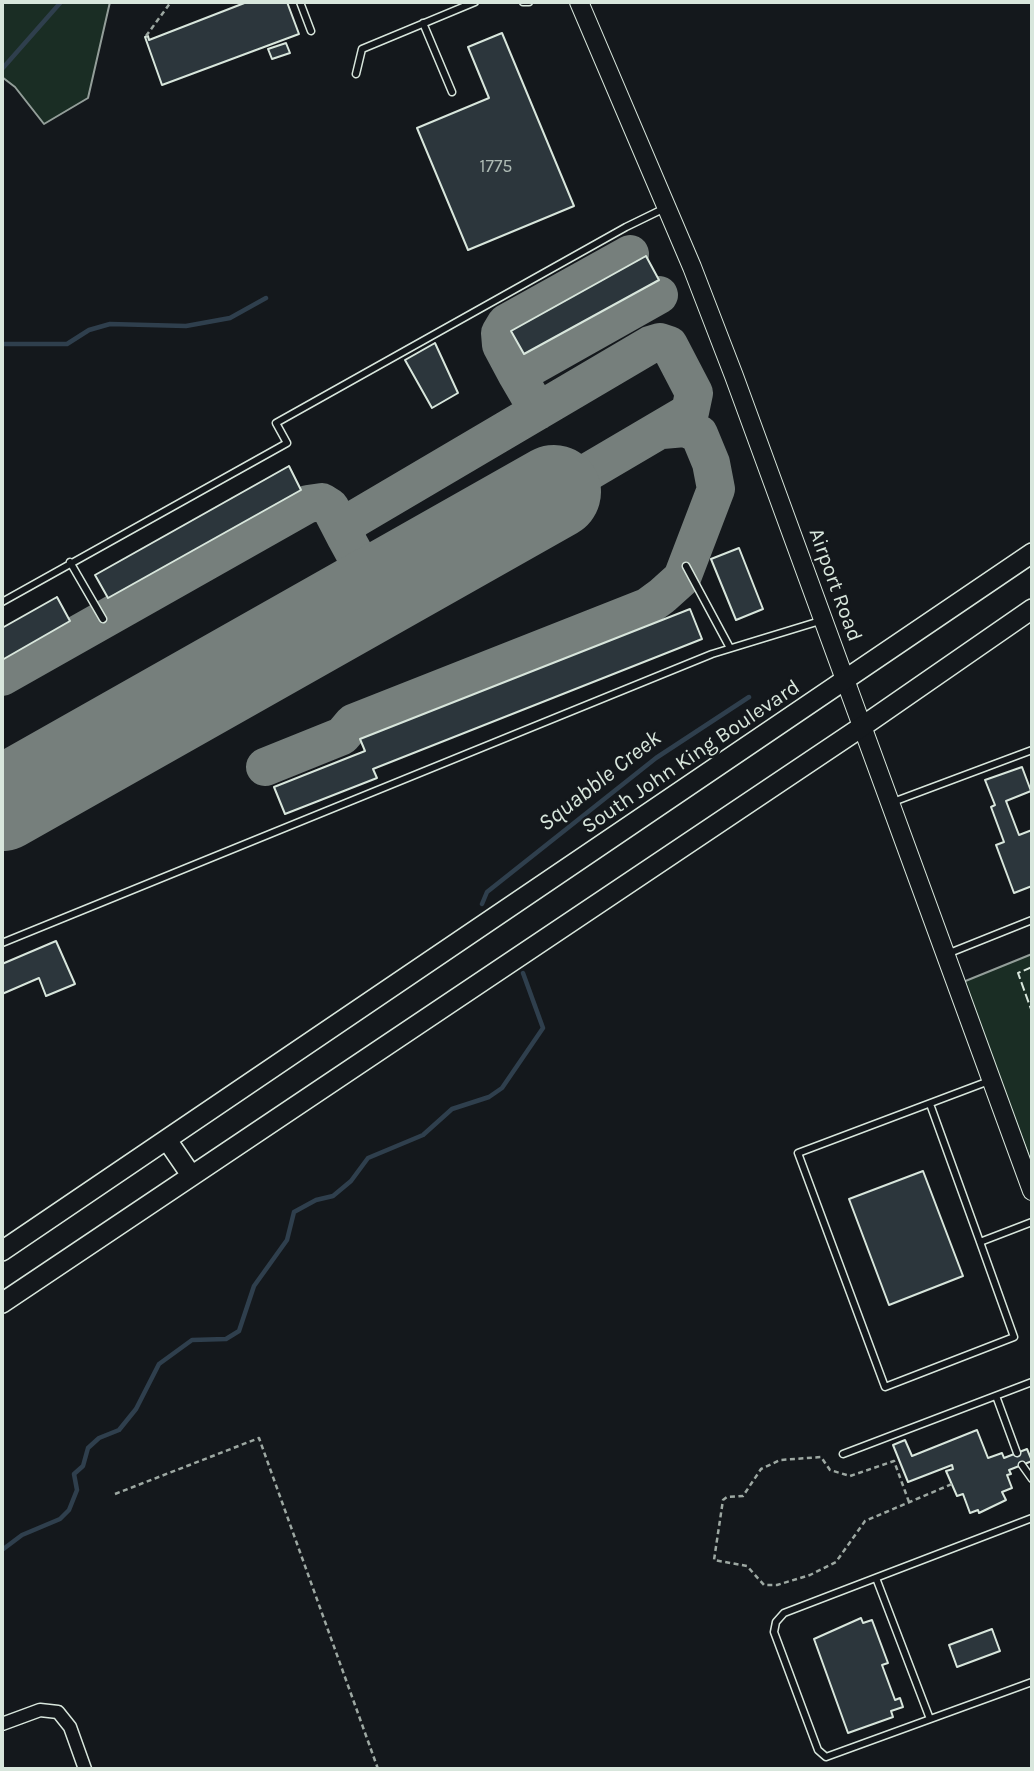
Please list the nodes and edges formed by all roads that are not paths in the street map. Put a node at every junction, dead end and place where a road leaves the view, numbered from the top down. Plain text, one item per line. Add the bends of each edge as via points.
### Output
1 (300, 2) edge
2 (475, 2) edge
3 (523, 2) edge
4 (529, 2) edge
5 (579, 2) edge
6 (423, 23) junction
7 (311, 31) dead end
8 (356, 74) dead end
9 (452, 92) dead end
10 (667, 208) junction
11 (1032, 553) edge
12 (70, 562) junction
13 (687, 566) dead end
14 (2, 602) edge
15 (1032, 609) edge
16 (103, 619) dead end
17 (823, 620) junction
18 (730, 648) junction
19 (845, 680) junction
20 (863, 726) junction
21 (1032, 750) edge
22 (892, 802) junction
23 (1032, 920) edge
24 (2, 943) edge
25 (947, 954) junction
26 (992, 1080) junction
27 (930, 1104) junction
28 (167, 1140) junction
29 (191, 1175) junction
30 (1031, 1181) edge
31 (1032, 1222) edge
32 (980, 1242) junction
33 (2, 1251) edge
34 (2, 1303) edge
35 (1032, 1382) edge
36 (996, 1396) junction
37 (1017, 1453) dead end
38 (843, 1454) dead end
39 (1022, 1465) dead end
40 (1032, 1479) edge
41 (1032, 1518) edge
42 (876, 1578) junction
43 (1032, 1682) edge
44 (930, 1719) junction
45 (2, 1724) edge
46 (85, 1769) edge

1 - 7 lane
2 - 6 lane
3 - 4 lane
5 - 10 street, Airport Road
6 - 8 lane via 362,49
6 - 9 lane
10 - 12 lane via 276,423 286,443
10 - 17 street, Airport Road via 730,364
11 - 19 main road, South John King Boulevard
12 - 14 lane
12 - 16 lane
13 - 18 lane
15 - 20 main road
17 - 18 lane
17 - 19 street, Airport Road
18 - 24 lane
19 - 20 street, Airport Road
19 - 28 main road, South John King Boulevard
20 - 22 street, Airport Road
20 - 29 main road
21 - 22 lane
22 - 25 street, Airport Road
23 - 25 lane
25 - 26 street, Airport Road
26 - 27 lane
26 - 30 street, Airport Road
27 - 32 lane
27 - 32 lane via 798,1153 885,1387 1014,1336
28 - 29 main road
28 - 33 main road, South John King Boulevard
29 - 34 main road
31 - 32 lane
35 - 36 lane
36 - 37 lane
36 - 38 lane
39 - 40 lane
41 - 42 lane
42 - 44 lane
42 - 44 lane via 784,1613 776,1622 774,1632 818,1750 826,1757 838,1755
43 - 44 lane
45 - 46 street via 40,1710 58,1712 70,1727

